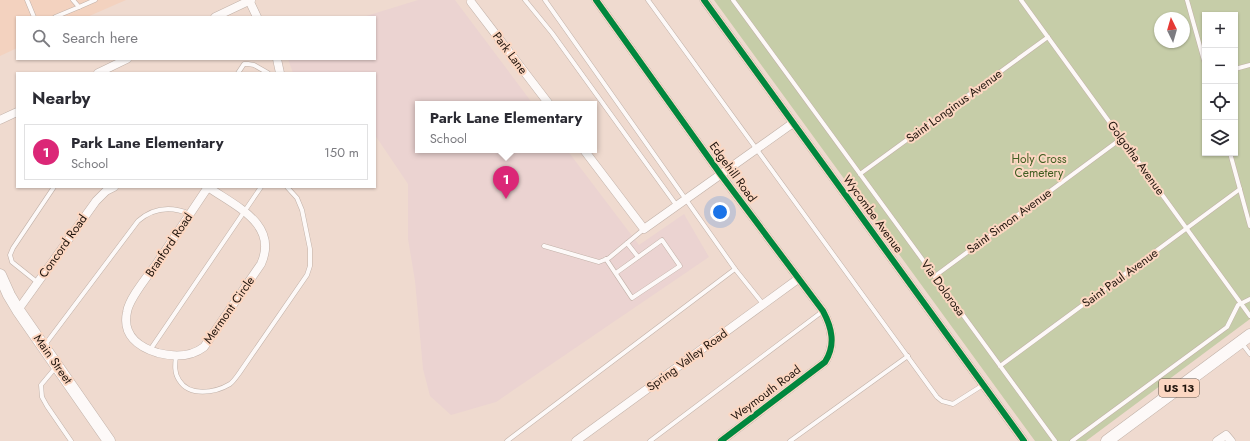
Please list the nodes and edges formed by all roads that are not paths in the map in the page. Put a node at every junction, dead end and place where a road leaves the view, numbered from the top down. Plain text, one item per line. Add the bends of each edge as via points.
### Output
1 (27, 0) edge
2 (73, 0) edge
3 (95, 0) edge
4 (250, 0) edge
5 (525, 0) edge
6 (545, 0) edge
7 (596, 0) edge
8 (648, 0) edge
9 (704, 0) edge
10 (733, 0) edge
11 (1021, 0) edge
12 (1187, 0) edge
13 (472, 1) edge
14 (79, 7) junction
15 (34, 16) edge
16 (57, 16) edge
17 (217, 16) edge
18 (257, 16) edge
19 (1048, 37) junction
20 (1202, 53) edge
21 (125, 60) edge
22 (277, 60) edge
23 (1250, 65) edge
24 (1238, 68) edge
25 (100, 72) edge
26 (239, 72) edge
27 (266, 72) edge
28 (280, 72) edge
29 (547, 101) edge
30 (16, 112) edge
31 (0, 120) edge
32 (793, 123) junction
33 (1122, 138) junction
34 (756, 150) junction
35 (586, 153) edge
36 (1231, 156) edge
37 (860, 174) junction
38 (721, 175) junction
39 (53, 188) edge
40 (113, 188) edge
41 (207, 188) edge
42 (209, 188) edge
43 (260, 188) edge
44 (288, 188) edge
45 (1240, 189) junction
46 (687, 199) junction
47 (678, 206) junction
48 (244, 212) junction
49 (190, 214) junction
50 (1250, 226) edge
51 (644, 229) junction
52 (1187, 229) junction
53 (627, 243) junction
54 (544, 246) dead end
55 (638, 257) junction
56 (606, 259) junction
57 (735, 269) junction
58 (616, 273) junction
59 (0, 275) edge
60 (935, 276) junction
61 (798, 279) junction
62 (37, 282) junction
63 (1250, 299) edge
64 (1241, 303) junction
65 (129, 304) joint
66 (763, 304) junction
67 (18, 310) junction
68 (823, 311) junction
69 (1250, 316) edge
70 (1245, 338) edge
71 (44, 346) junction
72 (150, 350) junction
73 (1250, 354) edge
74 (176, 355) junction
75 (908, 356) junction
76 (825, 362) joint
77 (57, 365) junction
78 (1000, 366) junction
79 (983, 385) junction
80 (71, 441) edge
81 (109, 441) edge
82 (507, 441) edge
83 (576, 441) edge
84 (650, 441) edge
85 (721, 441) edge
86 (790, 441) edge
87 (1024, 441) edge
88 (1055, 441) edge
89 (1072, 441) edge
90 (1107, 441) edge
91 (1217, 441) edge
92 (1231, 441) edge

1 - 15 lane
2 - 14 lane
3 - 14 lane
4 - 17 street
4 - 18 street
5 - 47 lane
6 - 46 lane
7 - 38 street, Edgehill Road
8 - 34 lane
9 - 32 street, Wycombe Avenue
10 - 37 lane, Via Dolorosa
11 - 19 lane, Golgotha Avenue
12 - 20 lane
13 - 29 street, Park Lane
14 - 16 lane
19 - 33 lane, Golgotha Avenue
19 - 37 lane, Saint Longinus Avenue
21 - 25 street
22 - 28 street
23 - 24 lane
26 - 27 lane via 244,64 248,64
30 - 31 street
32 - 34 street
32 - 79 street, Wycombe Avenue
33 - 52 lane, Golgotha Avenue
33 - 60 lane, Saint Simon Avenue
34 - 38 street
34 - 75 lane
35 - 51 street
36 - 45 lane
37 - 60 lane, Via Dolorosa
38 - 46 street
38 - 61 street, Edgehill Road
39 - 62 lane via 10,255 12,262
40 - 62 street, Concord Road via 96,201
41 - 49 street, Branford Road
42 - 48 street, Mermont Circle
43 - 48 lane
44 - 74 lane via 297,198 302,210 310,250 307,275 230,384 203,392 188,389 178,379
45 - 50 lane
45 - 52 lane, Saint Paul Avenue
46 - 47 street
46 - 57 lane
47 - 51 street
48 - 72 lane
48 - 74 street, Mermont Circle via 254,219 263,234 265,256 204,347 190,355
49 - 65 street, Branford Road
49 - 71 lane via 181,210 161,209 145,215 138,221
51 - 53 lane
52 - 64 lane, Golgotha Avenue
52 - 78 lane, Saint Paul Avenue
53 - 55 lane
53 - 56 lane
54 - 56 lane via 599,262
55 - 58 lane
55 - 58 lane via 662,240 680,266 632,298
56 - 58 lane
57 - 66 lane
57 - 82 lane
59 - 67 main road, Main Street
60 - 78 lane, Via Dolorosa
61 - 66 street, Spring Valley Road
61 - 68 street, Edgehill Road
62 - 67 street, Concord Road
63 - 64 lane
64 - 69 lane, Golgotha Avenue
64 - 89 lane via 1227,327
65 - 72 street, Mermont Circle via 126,318 129,332 136,343
66 - 83 street, Spring Valley Road
67 - 71 main road, Main Street
68 - 76 street, Edgehill Road via 832,338 831,350
68 - 84 lane
70 - 73 lane
70 - 90 main road, US 13
71 - 77 main road, Main Street
72 - 74 street, Mermont Circle
75 - 79 lane via 937,396 948,404 958,402
75 - 86 lane
76 - 85 street, Weymouth Road
77 - 80 lane via 41,385 42,397
77 - 81 main road, Main Street
78 - 88 lane, Via Dolorosa
79 - 87 street, Wycombe Avenue
91 - 92 street via 1226,435

